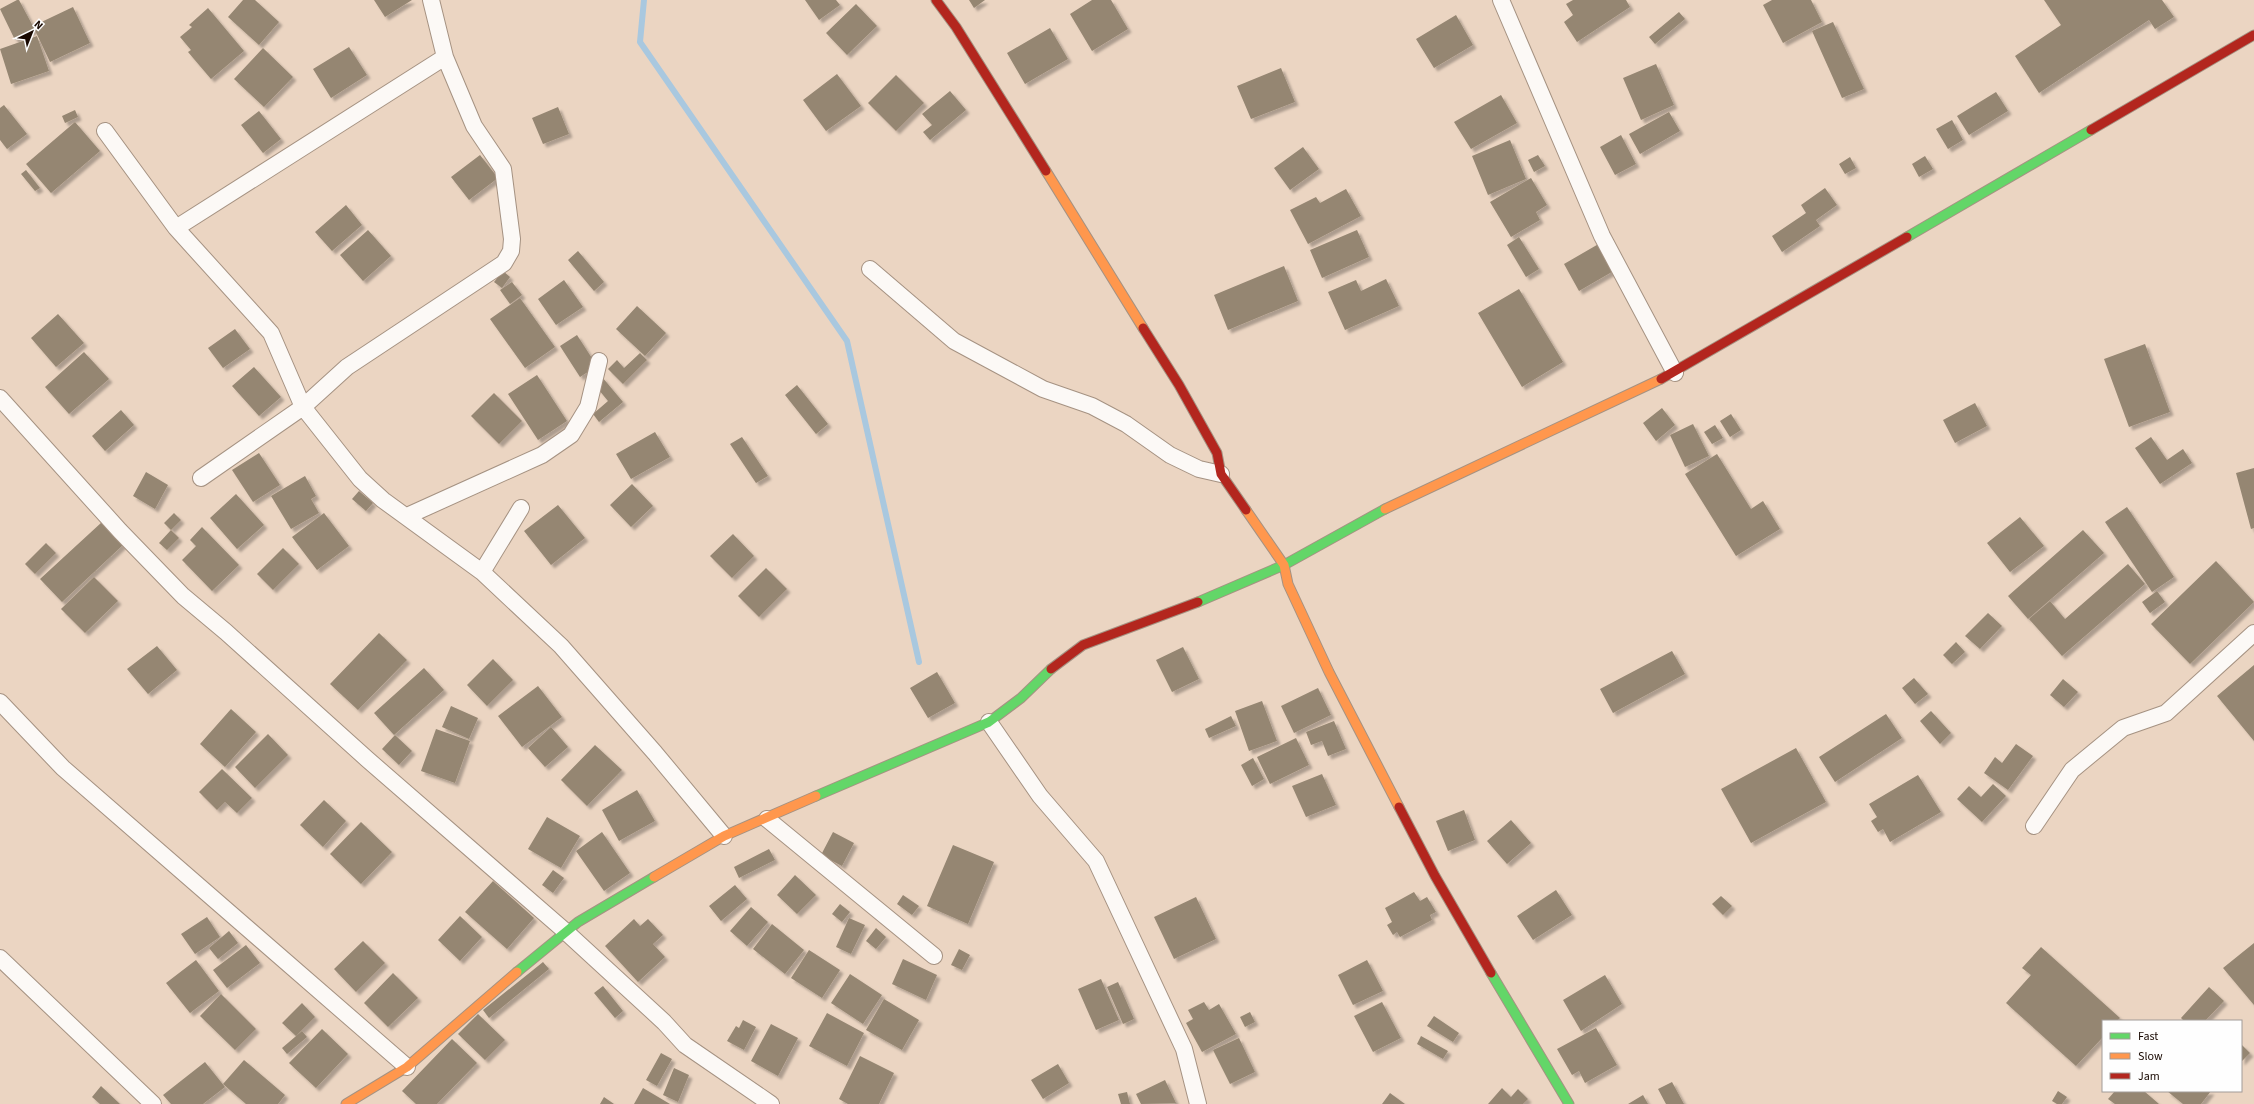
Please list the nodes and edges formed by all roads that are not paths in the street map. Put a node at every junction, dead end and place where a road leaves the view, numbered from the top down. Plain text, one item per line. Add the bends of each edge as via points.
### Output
1 (431, 0) edge
2 (936, 0) edge
3 (1501, 0) edge
4 (2254, 35) edge
5 (446, 57) junction
6 (105, 130) dead end
7 (176, 228) junction
8 (870, 269) dead end
9 (599, 361) dead end
10 (1675, 373) junction
11 (0, 398) edge
12 (303, 407) junction
13 (1221, 474) junction
14 (201, 478) dead end
15 (521, 508) dead end
16 (407, 516) junction
17 (1284, 565) junction
18 (482, 572) junction
19 (2254, 634) edge
20 (0, 702) edge
21 (990, 722) junction
22 (767, 819) junction
23 (2034, 826) dead end
24 (724, 836) junction
25 (564, 931) junction
26 (934, 956) dead end
27 (0, 958) edge
28 (407, 1067) junction
29 (355, 1102) edge
30 (153, 1104) edge
31 (771, 1104) edge
32 (1198, 1104) edge
33 (1569, 1104) edge

1 - 5 street
2 - 13 street via 1179,385 1217,453
3 - 10 street via 1602,236
4 - 10 street
5 - 7 street
5 - 12 street via 474,126 503,169 512,239 511,251 504,263 348,367
6 - 7 street
7 - 12 street via 271,333
8 - 13 street via 954,341 1043,389 1092,406 1176,458 1199,469
9 - 16 street via 588,407 571,435 542,455
10 - 17 street via 1403,499
11 - 25 street via 120,531 183,596
12 - 14 street
12 - 16 street via 360,479 383,500
13 - 17 street
15 - 18 street
16 - 18 street
17 - 21 street via 1214,596 1083,645 1056,664 1021,698
17 - 33 street via 1288,584 1329,672 1435,876 1529,1040
18 - 24 street via 561,646
19 - 23 street via 2166,713 2124,728 2072,770
20 - 28 street via 63,768
21 - 22 street
21 - 32 street via 1040,796 1096,861 1184,1050
22 - 24 street
22 - 26 street
24 - 25 street
25 - 28 street
25 - 31 street via 685,1044
27 - 30 street
28 - 29 street

